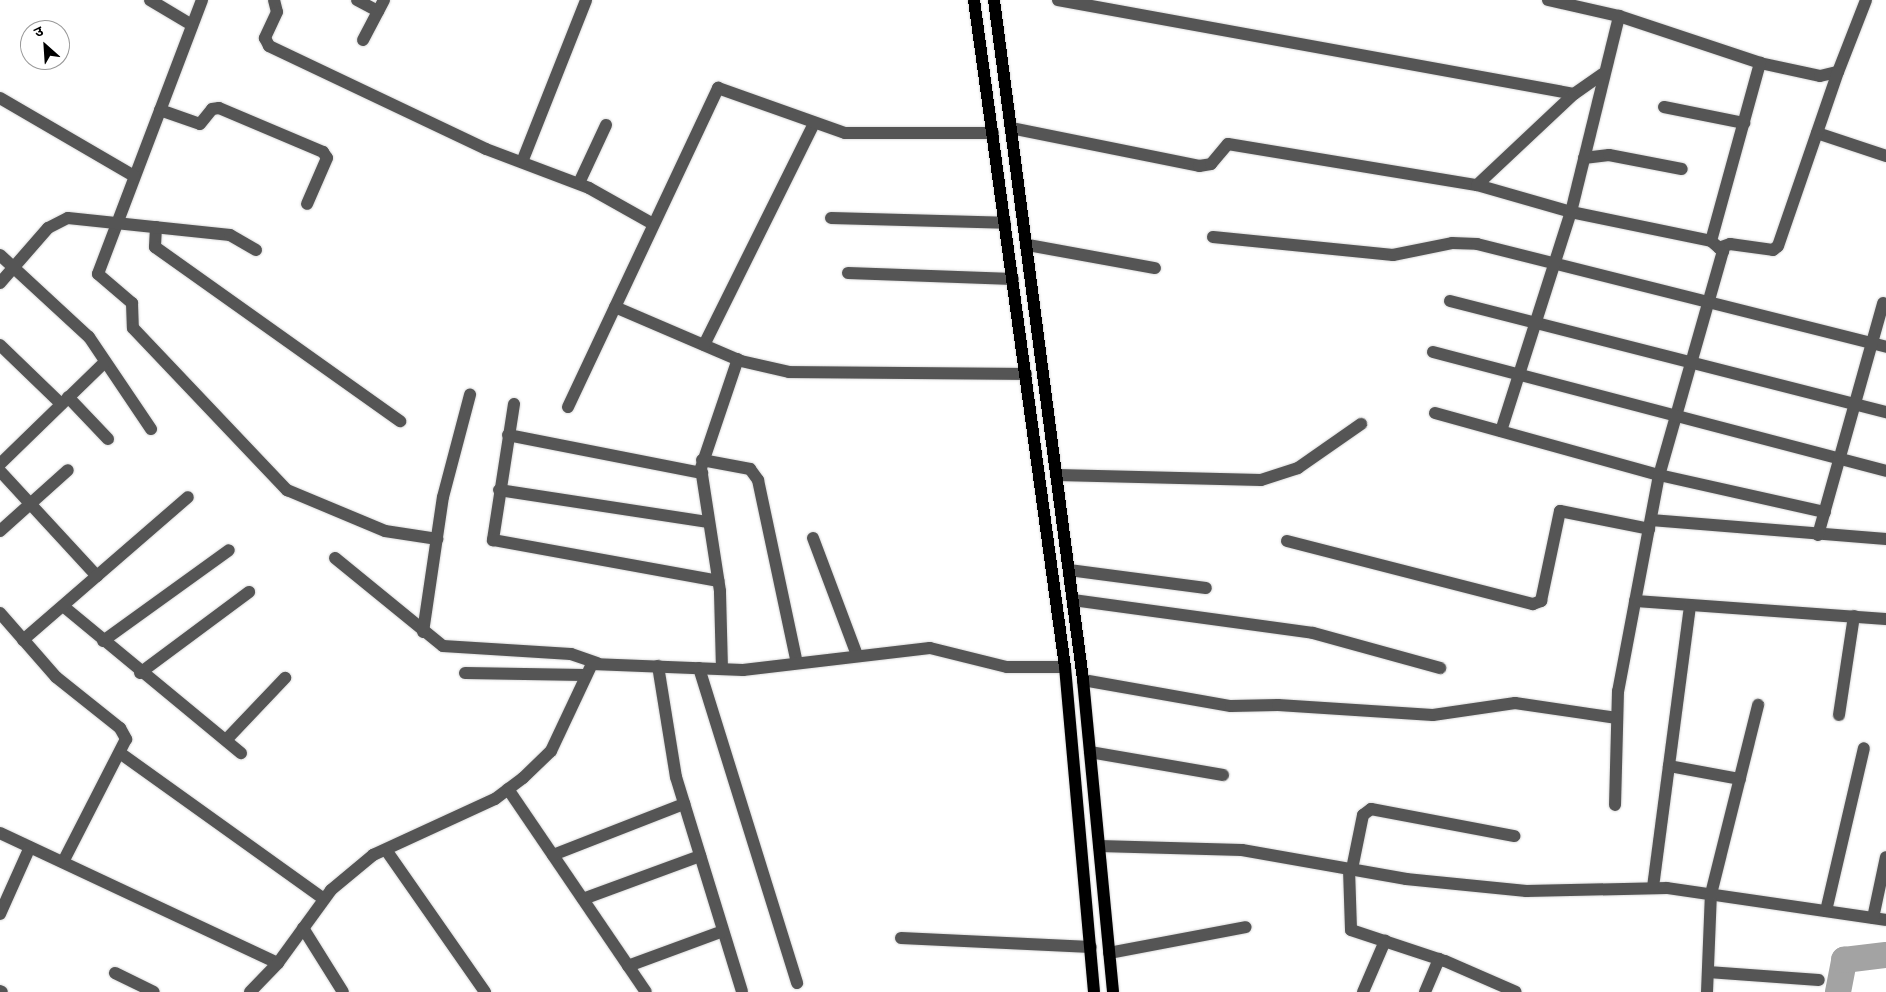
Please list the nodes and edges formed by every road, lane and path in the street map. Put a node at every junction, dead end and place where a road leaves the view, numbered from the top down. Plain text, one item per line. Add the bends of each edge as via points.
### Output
1 (150, 0) edge
2 (202, 0) edge
3 (274, 0) edge
4 (357, 0) edge
5 (586, 0) edge
6 (974, 0) edge
7 (994, 0) edge
8 (1058, 0) edge
9 (1548, 0) edge
10 (1866, 0) edge
11 (381, 5) edge
12 (1597, 5) edge
13 (1619, 16) junction
14 (192, 25) junction
15 (364, 40) dead end
16 (1760, 63) junction
17 (1838, 72) junction
18 (1603, 74) junction
19 (1574, 94) junction
20 (0, 98) edge
21 (1664, 107) dead end
22 (160, 110) junction
23 (1744, 123) junction
24 (606, 124) dead end
25 (814, 124) junction
26 (1011, 128) junction
27 (993, 133) junction
28 (1816, 133) junction
29 (1886, 156) edge
30 (1584, 158) junction
31 (522, 162) junction
32 (1682, 169) dead end
33 (134, 176) junction
34 (579, 183) junction
35 (1477, 185) junction
36 (307, 204) dead end
37 (1571, 212) junction
38 (831, 218) dead end
39 (116, 222) junction
40 (1005, 223) junction
41 (653, 224) junction
42 (156, 227) junction
43 (1213, 237) dead end
44 (1715, 244) junction
45 (1028, 245) junction
46 (256, 250) dead end
47 (0, 255) edge
48 (1552, 265) junction
49 (14, 267) junction
50 (1155, 268) dead end
51 (848, 273) dead end
52 (1013, 279) junction
53 (0, 283) edge
54 (1450, 301) dead end
55 (1883, 303) dead end
56 (1708, 304) junction
57 (615, 307) junction
58 (1536, 321) junction
59 (1872, 343) junction
60 (0, 345) edge
61 (704, 345) junction
62 (1886, 346) edge
63 (1434, 352) dead end
64 (738, 359) junction
65 (105, 362) junction
66 (1691, 363) junction
67 (1026, 374) junction
68 (1519, 376) junction
69 (470, 395) dead end
70 (65, 401) junction
71 (514, 404) dead end
72 (1856, 405) junction
73 (568, 407) dead end
74 (1886, 412) edge
75 (1435, 413) dead end
76 (1676, 418) junction
77 (400, 421) dead end
78 (1361, 424) dead end
79 (150, 429) dead end
80 (1501, 431) junction
81 (508, 435) junction
82 (108, 440) dead end
83 (1841, 460) junction
84 (0, 464) edge
85 (702, 467) junction
86 (68, 470) dead end
87 (0, 471) edge
88 (1886, 471) edge
89 (1057, 475) junction
90 (1659, 475) junction
91 (499, 490) junction
92 (188, 497) dead end
93 (30, 503) junction
94 (1825, 512) junction
95 (709, 522) junction
96 (1650, 524) junction
97 (0, 531) edge
98 (1818, 535) junction
99 (813, 538) dead end
100 (437, 539) junction
101 (1886, 539) edge
102 (1287, 540) dead end
103 (229, 550) dead end
104 (336, 558) dead end
105 (1069, 570) junction
106 (98, 576) junction
107 (718, 581) junction
108 (1206, 588) dead end
109 (249, 592) dead end
110 (1073, 600) junction
111 (1635, 601) junction
112 (1690, 605) junction
113 (63, 606) junction
114 (0, 614) edge
115 (1854, 616) junction
116 (1886, 619) edge
117 (5, 628) edge
118 (423, 632) junction
119 (24, 640) junction
120 (104, 641) junction
121 (857, 655) junction
122 (597, 663) junction
123 (797, 663) junction
124 (658, 666) junction
125 (1066, 667) junction
126 (698, 668) junction
127 (1440, 668) dead end
128 (722, 669) junction
129 (140, 673) junction
130 (465, 673) dead end
131 (584, 675) junction
132 (285, 678) dead end
133 (1083, 680) junction
134 (1758, 705) dead end
135 (1839, 715) dead end
136 (1617, 718) junction
137 (226, 740) junction
138 (1864, 748) dead end
139 (1090, 752) junction
140 (120, 753) junction
141 (241, 753) dead end
142 (1669, 766) junction
143 (1223, 775) dead end
144 (1740, 779) junction
145 (508, 789) junction
146 (684, 804) junction
147 (1615, 805) dead end
148 (0, 833) edge
149 (1514, 836) dead end
150 (1098, 846) junction
151 (30, 847) junction
152 (386, 850) junction
153 (553, 855) junction
154 (700, 856) junction
155 (1886, 857) edge
156 (63, 862) junction
157 (1351, 869) junction
158 (1653, 887) junction
159 (1711, 894) junction
160 (324, 899) junction
161 (583, 899) junction
162 (1826, 911) junction
163 (0, 914) edge
164 (1873, 918) junction
165 (1886, 920) edge
166 (1246, 927) dead end
167 (303, 928) junction
168 (724, 931) junction
169 (901, 938) dead end
170 (1385, 941) junction
171 (1091, 947) junction
172 (1109, 953) junction
173 (1439, 959) junction
174 (278, 963) junction
175 (628, 966) junction
176 (115, 972) dead end
177 (1708, 972) junction
178 (1819, 980) dead end
179 (797, 983) dead end
180 (742, 990) dead end
181 (154, 992) edge
182 (250, 992) edge
183 (343, 992) edge
184 (485, 992) edge
185 (646, 992) edge
186 (1094, 992) edge
187 (1113, 992) edge
188 (1363, 992) edge
189 (1425, 992) edge
190 (1516, 992) edge
191 (1707, 992) edge

1 - 14 street
2 - 14 street
3 - 31 street via 278,5 265,38 269,46
4 - 11 street
5 - 31 street
6 - 27 main road
7 - 26 main road
8 - 19 street
9 - 12 street
10 - 17 street
11 - 15 street
12 - 13 street
13 - 16 street
13 - 18 street
14 - 22 street
16 - 17 street via 1820,76
16 - 23 street
17 - 28 street
18 - 19 street
18 - 30 street
19 - 35 street
20 - 33 street
21 - 23 street
22 - 33 street
22 - 36 street via 200,124 212,109 219,108 323,152 327,158
23 - 44 street
24 - 34 street
25 - 27 street via 845,133
25 - 41 street via 718,88
25 - 61 street
26 - 35 street via 1200,166 1211,164 1228,144
26 - 45 main road
27 - 40 main road
28 - 29 street
28 - 44 street via 1776,249
30 - 32 street via 1609,155
30 - 37 street
31 - 34 street
33 - 39 street
34 - 41 street
35 - 37 street
37 - 44 street
37 - 48 street
38 - 40 street
39 - 42 street
39 - 49 street via 58,221
39 - 100 street via 98,274 132,303 133,328 262,467 298,496 385,531
40 - 52 main road
41 - 57 street
42 - 46 street via 230,235
42 - 77 street via 155,247
43 - 48 street via 1393,255 1464,243
44 - 56 street via 1723,252
45 - 50 street
45 - 89 main road
47 - 49 street
48 - 56 street
48 - 58 street
49 - 53 street
49 - 65 street via 79,328
51 - 52 street
52 - 67 main road
54 - 58 street
55 - 59 street
56 - 59 street
56 - 66 street
57 - 61 street
57 - 73 street
58 - 66 street
58 - 68 street
59 - 62 street
59 - 72 street
60 - 70 street
61 - 64 street
63 - 68 street
64 - 67 street via 789,372
64 - 85 street
65 - 70 street
65 - 79 street
66 - 72 street
66 - 76 street
67 - 125 main road
68 - 76 street
68 - 80 street
69 - 100 street via 445,486
70 - 82 street
70 - 84 street
71 - 81 street
72 - 74 street
72 - 83 street
75 - 80 street
76 - 83 street
76 - 90 street
78 - 89 street via 1298,468 1261,480
80 - 90 street
81 - 85 street
81 - 91 street
83 - 88 street
83 - 94 street
85 - 95 street
85 - 123 street via 750,469 758,480
86 - 93 street
87 - 93 street
89 - 105 main road
90 - 94 street
90 - 96 street
91 - 95 street
91 - 107 street via 491,533 496,542
92 - 106 street
93 - 97 street
93 - 106 street
94 - 98 street
95 - 107 street
96 - 98 street
96 - 102 street via 1560,511 1540,601 1533,604
96 - 111 street
98 - 101 street
99 - 121 street
100 - 118 street
103 - 120 street
104 - 118 street
105 - 108 street
105 - 110 main road
106 - 113 street
107 - 128 street
109 - 129 street
110 - 127 street via 1313,633
110 - 133 main road
111 - 112 street
111 - 136 street via 1618,685
112 - 115 street
112 - 142 street
113 - 119 street
113 - 120 street
114 - 117 street
115 - 116 street
115 - 135 street
117 - 119 street
118 - 122 street via 453,648 571,654
119 - 140 street via 65,686 120,728 126,739
120 - 129 street
121 - 123 street
121 - 125 street via 930,648 1007,666
122 - 124 street
122 - 131 street
123 - 128 street
124 - 126 street
124 - 146 street
125 - 171 main road
126 - 128 street
126 - 179 street
129 - 137 street
130 - 131 street
131 - 145 street via 551,751
132 - 137 street
133 - 136 street via 1232,706 1278,705 1433,715 1515,703
133 - 139 main road
134 - 144 street
136 - 147 street
137 - 141 street
138 - 162 street
139 - 143 street
139 - 150 main road
140 - 156 street
140 - 160 street
142 - 144 street
142 - 158 street
144 - 159 street
145 - 152 street
145 - 153 street
146 - 153 street
146 - 154 street
148 - 151 street
149 - 157 street via 1370,809 1363,815
150 - 157 street via 1242,850
150 - 172 main road
151 - 156 street
151 - 163 street
152 - 160 street via 373,855
152 - 184 street
153 - 161 street
154 - 161 street
154 - 168 street
155 - 164 street
156 - 174 street
157 - 158 street via 1526,891
157 - 170 street via 1351,930
158 - 159 street
159 - 162 street
159 - 177 street
160 - 167 street
161 - 175 street
162 - 164 street
164 - 165 street
166 - 172 street
167 - 174 street
167 - 183 street
168 - 175 street
168 - 180 street
169 - 171 street
170 - 173 street
170 - 188 street
171 - 186 main road
172 - 187 main road
173 - 189 street
173 - 190 street
174 - 182 street
175 - 185 street
176 - 181 street
177 - 178 street
177 - 191 street

